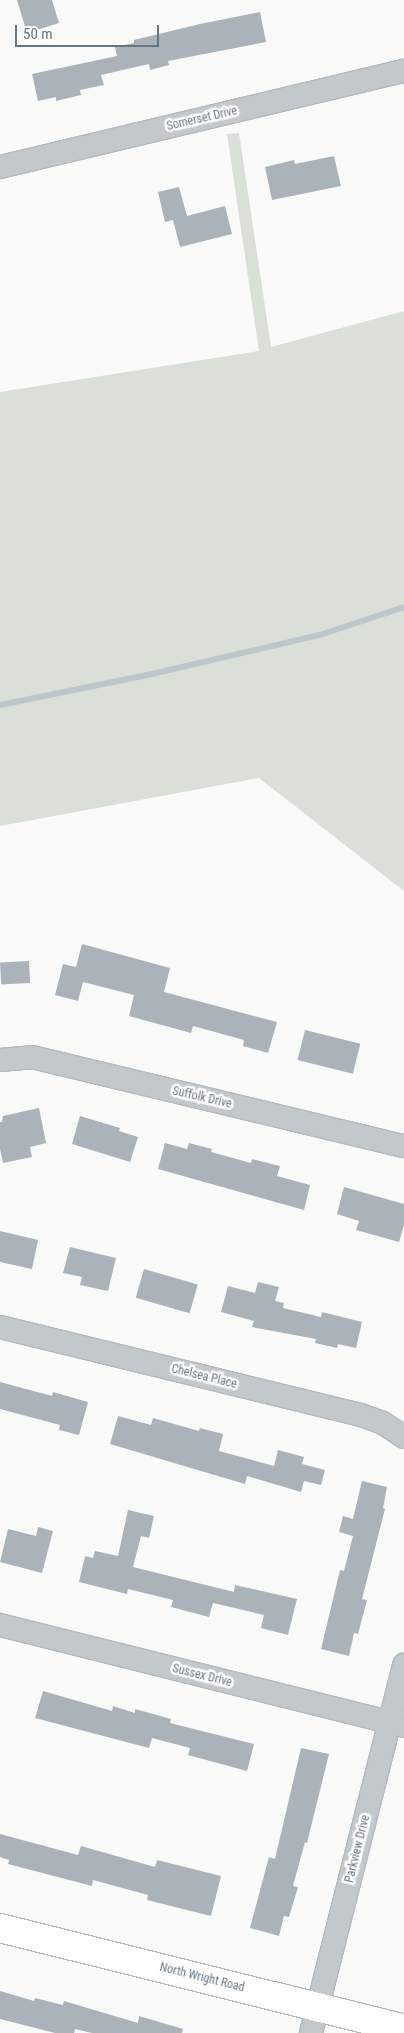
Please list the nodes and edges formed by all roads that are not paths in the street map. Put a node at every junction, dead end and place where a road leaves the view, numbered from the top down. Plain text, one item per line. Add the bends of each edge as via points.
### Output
1 (404, 71) edge
2 (0, 167) edge
3 (0, 1060) edge
4 (404, 1146) edge
5 (0, 1327) edge
6 (404, 1437) edge
7 (0, 1625) edge
8 (404, 1665) edge
9 (397, 1725) edge
10 (0, 1928) edge
11 (318, 2007) junction
12 (404, 2029) edge
13 (311, 2033) edge

1 - 2 street, Somerset Drive
3 - 4 street, Suffolk Drive via 32,1057
5 - 6 street, Chelsea Place via 361,1416 383,1423
7 - 9 street, Sussex Drive
8 - 9 street, Parkview Drive
9 - 11 street, Parkview Drive
10 - 11 main road, North Wright Road
11 - 12 main road, North Wright Road
11 - 13 street, Parkview Drive

